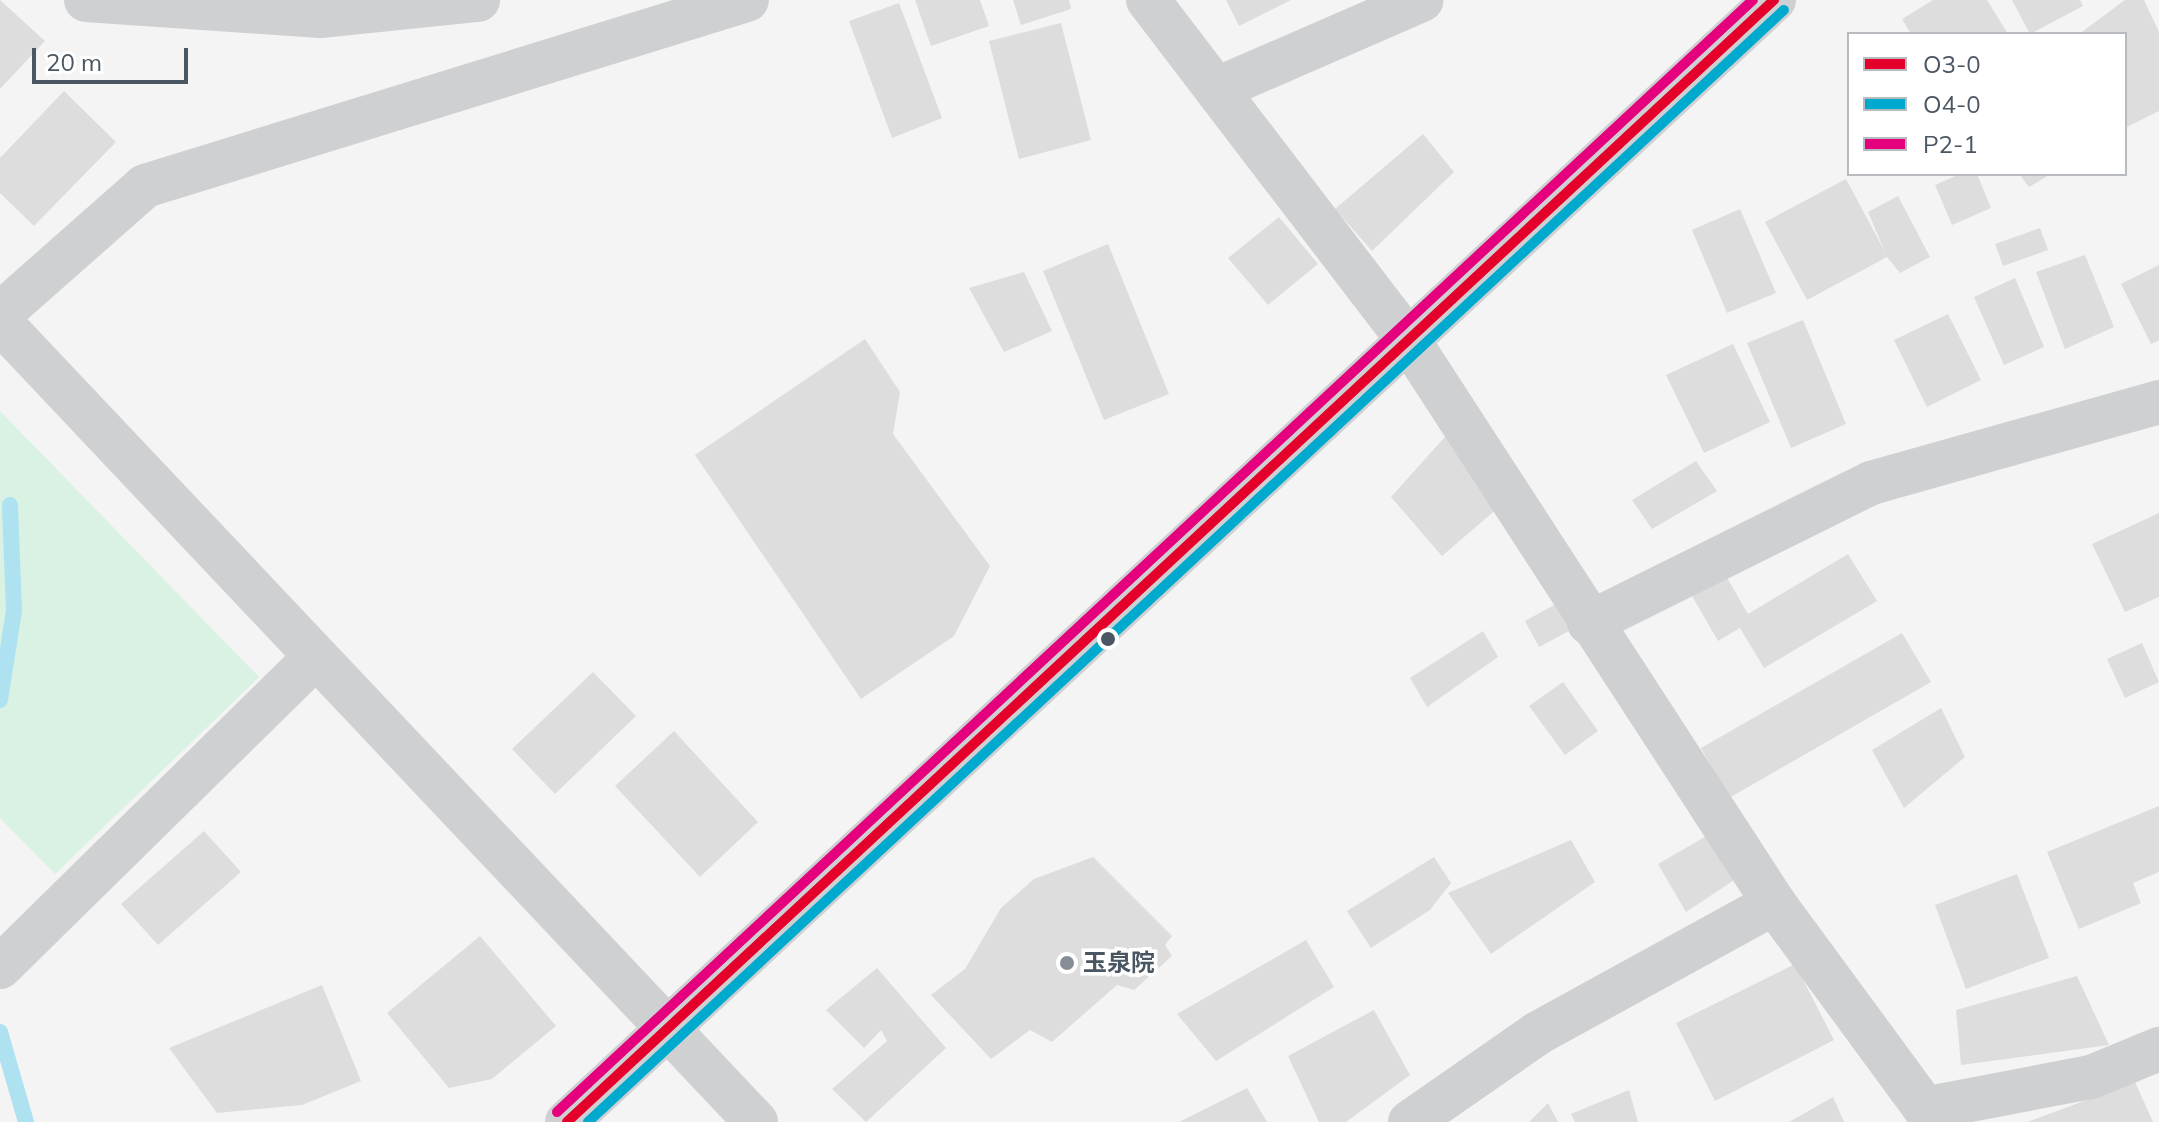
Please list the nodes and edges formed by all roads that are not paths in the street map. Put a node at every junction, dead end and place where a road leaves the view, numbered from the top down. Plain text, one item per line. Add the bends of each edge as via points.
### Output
1 (86, 0) edge
2 (478, 0) edge
3 (747, 0) edge
4 (1148, 0) edge
5 (1774, 0) edge
6 (1402, 4) edge
7 (651, 14) edge
8 (1217, 89) junction
9 (0, 314) edge
10 (0, 322) edge
11 (1411, 344) junction
12 (2159, 402) edge
13 (1589, 623) junction
14 (313, 659) junction
15 (1774, 903) junction
16 (13, 956) edge
17 (666, 1030) junction
18 (2159, 1049) edge
19 (1932, 1115) edge
20 (567, 1122) edge
21 (756, 1122) edge
22 (1410, 1122) edge

1 - 2 street via 320,16
3 - 7 street
4 - 8 street
5 - 11 street
6 - 8 street
7 - 9 street via 145,186
8 - 11 street
10 - 14 street
11 - 13 street
11 - 17 street
12 - 13 street via 1871,483
13 - 15 street
14 - 16 street
14 - 17 street
15 - 19 street
15 - 22 street via 1538,1033
17 - 20 street
17 - 21 street
18 - 19 street via 2091,1077

